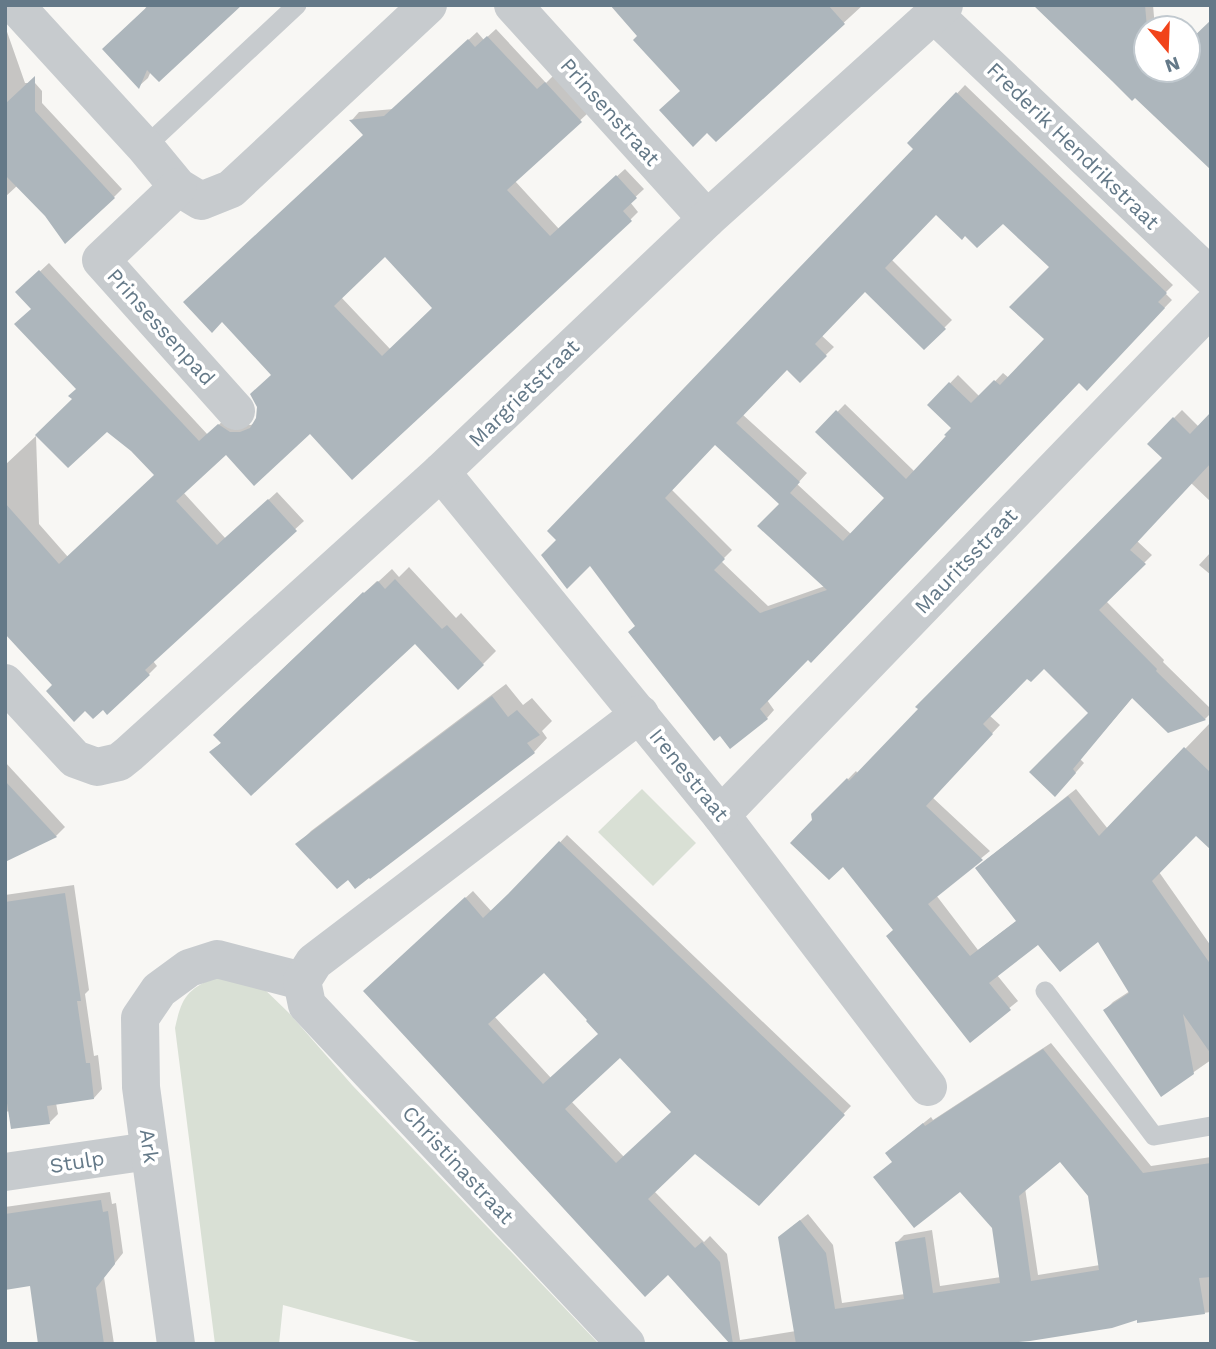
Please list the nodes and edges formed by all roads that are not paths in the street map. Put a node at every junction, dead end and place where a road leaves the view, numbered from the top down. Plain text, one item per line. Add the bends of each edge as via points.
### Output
1 (15, 5) edge
2 (297, 5) edge
3 (428, 5) edge
4 (513, 5) edge
5 (939, 10) edge
6 (145, 147) junction
7 (178, 187) junction
8 (707, 219) junction
9 (1211, 277) edge
10 (1211, 307) edge
11 (236, 411) dead end
12 (441, 472) junction
13 (5, 683) edge
14 (640, 715) junction
15 (722, 815) junction
16 (302, 981) junction
17 (1045, 991) dead end
18 (928, 1087) dead end
19 (1211, 1126) edge
20 (149, 1151) junction
21 (5, 1172) edge
22 (176, 1344) edge
23 (626, 1344) edge

1 - 6 street
2 - 6 lane
3 - 7 street via 231,189 201,201
4 - 8 street, Prinsenstraat
5 - 8 street, Margrietstraat
5 - 9 street, Frederik Hendrikstraat
6 - 7 street
7 - 11 street, Prinsessenpad via 101,260
8 - 12 street, Margrietstraat
10 - 15 street, Mauritsstraat
12 - 13 street, Margrietstraat via 119,762 97,767 75,759
12 - 14 street, Irenestraat
14 - 15 street, Irenestraat
14 - 16 street via 314,962
15 - 18 street, Irenestraat
16 - 20 street, Ark via 217,959 189,968 159,990 140,1018 141,1087
16 - 23 street, Christinastraat via 307,1005
17 - 19 lane via 1154,1136
20 - 21 street, Stulp
20 - 22 street, Ark

